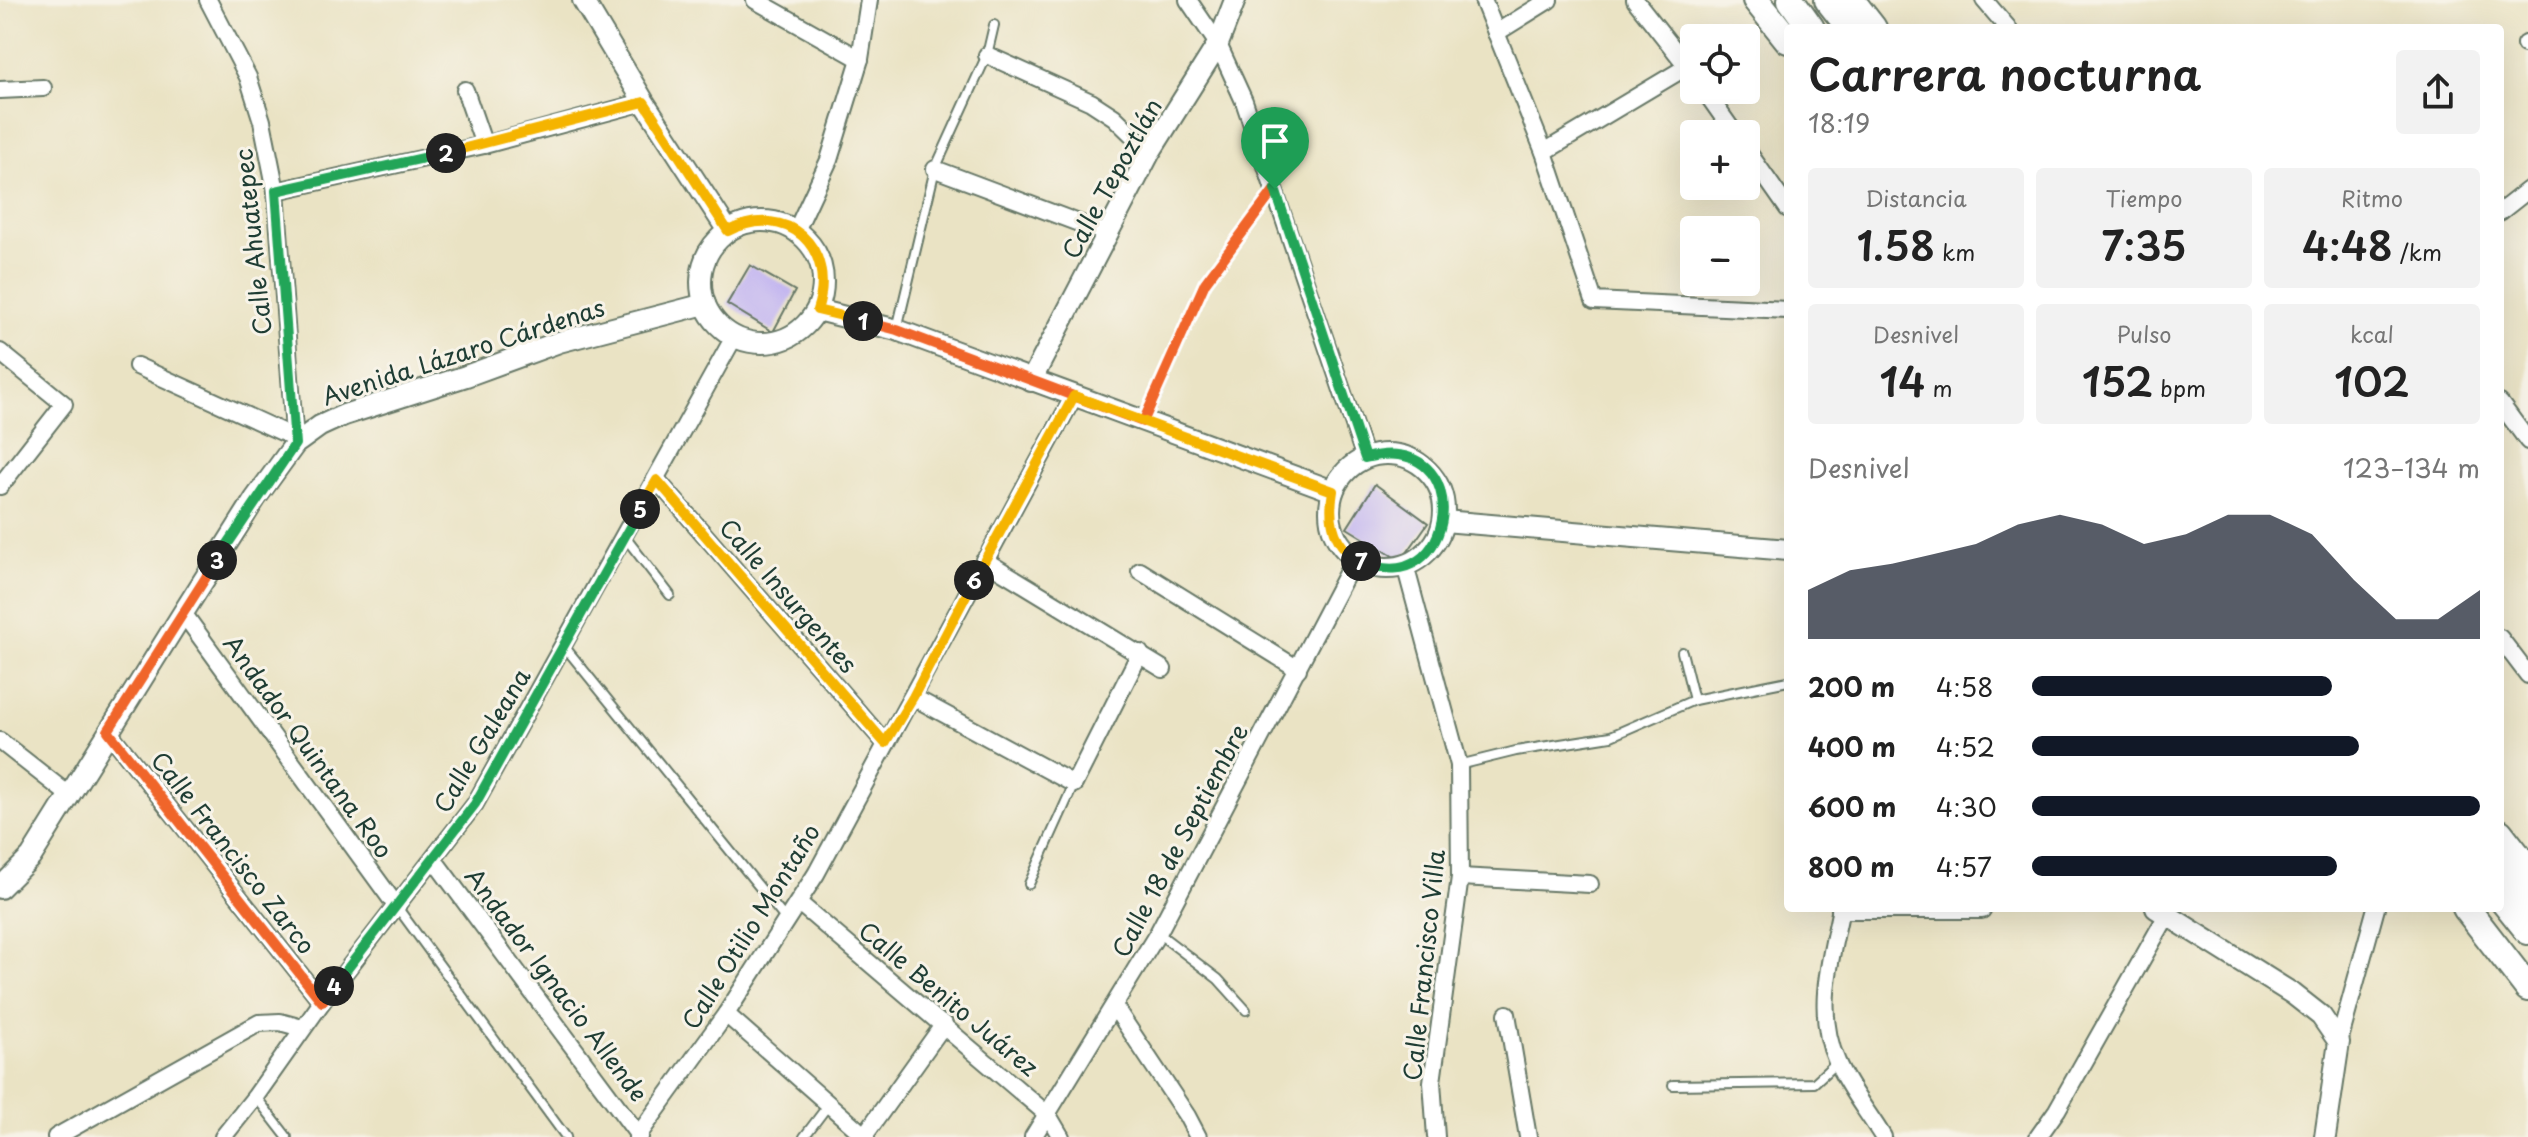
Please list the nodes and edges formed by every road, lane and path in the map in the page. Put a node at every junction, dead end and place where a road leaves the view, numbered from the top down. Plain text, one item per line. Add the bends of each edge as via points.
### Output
1 (208, 0) edge
2 (583, 0) edge
3 (755, 0) edge
4 (869, 0) edge
5 (1188, 0) edge
6 (1235, 0) edge
7 (1483, 0) edge
8 (1549, 0) edge
9 (1635, 0) edge
10 (1756, 0) edge
11 (1791, 0) edge
12 (1828, 0) edge
13 (1851, 0) edge
14 (1984, 0) edge
15 (1808, 24) edge
16 (1847, 24) edge
17 (1870, 24) edge
18 (2005, 24) edge
19 (994, 25) dead end
20 (1496, 33) junction
21 (1784, 35) edge
22 (1218, 44) junction
23 (987, 55) junction
24 (1680, 57) edge
25 (860, 59) junction
26 (1680, 77) edge
27 (43, 88) dead end
28 (0, 90) edge
29 (465, 90) dead end
30 (644, 102) junction
31 (484, 145) junction
32 (1150, 152) junction
33 (1544, 152) junction
34 (935, 169) junction
35 (1760, 169) edge
36 (1275, 189) junction
37 (2528, 190) edge
38 (276, 191) junction
39 (1784, 203) edge
40 (2504, 209) edge
41 (728, 231) junction
42 (796, 231) junction
43 (1108, 234) junction
44 (705, 304) junction
45 (817, 310) junction
46 (1784, 310) edge
47 (897, 330) junction
48 (734, 337) junction
49 (0, 352) edge
50 (137, 366) dead end
51 (1031, 381) junction
52 (1074, 396) junction
53 (2504, 408) edge
54 (1143, 422) junction
55 (294, 440) junction
56 (2528, 441) edge
57 (1365, 458) junction
58 (657, 480) junction
59 (0, 486) edge
60 (1333, 491) junction
61 (1444, 521) junction
62 (625, 537) junction
63 (1784, 550) edge
64 (1355, 558) junction
65 (984, 560) junction
66 (1405, 565) junction
67 (1140, 571) dead end
68 (670, 595) dead end
69 (183, 613) junction
70 (2504, 643) edge
71 (564, 646) junction
72 (1682, 652) dead end
73 (1140, 653) junction
74 (1163, 669) dead end
75 (1298, 669) junction
76 (2528, 675) edge
77 (1784, 682) edge
78 (913, 697) junction
79 (1694, 700) junction
80 (108, 731) junction
81 (0, 741) edge
82 (885, 743) junction
83 (1459, 765) junction
84 (1074, 784) junction
85 (70, 796) junction
86 (2504, 838) edge
87 (434, 860) junction
88 (2504, 868) edge
89 (2528, 869) edge
90 (1460, 877) junction
91 (1029, 884) dead end
92 (1590, 884) dead end
93 (0, 888) edge
94 (2528, 899) edge
95 (2504, 901) edge
96 (799, 903) junction
97 (397, 907) junction
98 (1839, 912) edge
99 (2163, 912) edge
100 (2166, 912) edge
101 (2375, 912) edge
102 (2469, 912) edge
103 (787, 921) junction
104 (2528, 931) edge
105 (1158, 933) junction
106 (2528, 988) edge
107 (322, 1002) junction
108 (1114, 1006) junction
109 (1246, 1010) dead end
110 (726, 1014) junction
111 (1507, 1014) dead end
112 (944, 1024) junction
113 (302, 1028) junction
114 (2339, 1042) junction
115 (1837, 1062) junction
116 (1673, 1085) dead end
117 (255, 1097) junction
118 (829, 1104) junction
119 (1048, 1115) junction
120 (638, 1136) edge
121 (865, 1136) edge
122 (56, 1137) edge
123 (223, 1137) edge
124 (287, 1137) edge
125 (566, 1137) edge
126 (804, 1137) edge
127 (1033, 1137) edge
128 (1061, 1137) edge
129 (1198, 1137) edge
130 (1436, 1137) edge
131 (1528, 1137) edge
132 (1883, 1137) edge
133 (2038, 1137) edge
134 (2325, 1137) edge

1 - 38 street, Calle Ahuatepec via 248,77
2 - 30 street
3 - 25 street
4 - 25 street
5 - 22 street
6 - 22 street, Calle Tepoztlán
7 - 20 street
8 - 20 street
9 - 24 street
10 - 21 main road
11 - 15 main road
12 - 16 main road
13 - 17 main road
14 - 18 street
19 - 23 lane
20 - 33 street
22 - 32 street, Calle Tepoztlán
22 - 36 street
23 - 32 street via 1091,102
23 - 34 lane
25 - 42 street via 829,160
26 - 33 street
27 - 28 street
29 - 31 street
30 - 31 street
30 - 41 street
31 - 38 street
32 - 43 street, Calle Tepoztlán
33 - 46 street via 1594,301
34 - 43 street
34 - 47 lane
35 - 39 street
36 - 54 lane via 1205,283
36 - 57 street
37 - 40 street
38 - 55 street, Calle Ahuatepec
41 - 42 street via 769,221
41 - 44 street via 703,264
42 - 45 street via 814,250 823,275
43 - 51 street, Calle Tepoztlán
44 - 48 street via 711,317
44 - 55 street, Avenida Lázaro Cárdenas via 559,342 344,415
45 - 47 street
45 - 48 street via 790,337 772,343
47 - 51 street
48 - 58 street, Calle Galeana
49 - 59 street via 64,404
50 - 55 street
51 - 52 street
52 - 54 street
52 - 65 street, Calle Otilio Montaño
53 - 56 street
54 - 60 street
55 - 69 street, Avenida Lázaro Cárdenas
57 - 60 street via 1341,477
57 - 61 street via 1396,454 1423,466 1441,491
58 - 62 street, Calle Galeana
58 - 82 street, Calle Insurgentes
60 - 64 street via 1332,529
61 - 63 street
61 - 66 street via 1430,548
62 - 68 lane
62 - 71 street, Calle Galeana
64 - 66 street via 1371,566
64 - 75 street, Calle 18 de Septiembre
65 - 73 street
65 - 78 street, Calle Otilio Montaño
66 - 83 street, Calle Francisco Villa
67 - 75 street
69 - 80 street, Avenida Lázaro Cárdenas
69 - 97 street, Andador Quintana Roo
70 - 76 street
71 - 87 street, Calle Galeana via 475,804
71 - 103 lane
72 - 79 lane
73 - 74 street
73 - 84 street
75 - 105 street, Calle 18 de Septiembre
77 - 79 lane
78 - 82 street, Calle Otilio Montaño
78 - 84 street
79 - 83 lane via 1611,736
80 - 85 street, Avenida Lázaro Cárdenas
80 - 107 street, Calle Francisco Zarco
81 - 85 street
82 - 96 street, Calle Otilio Montaño
83 - 90 street, Calle Francisco Villa
84 - 91 lane
85 - 93 street, Avenida Lázaro Cárdenas via 31,857
86 - 89 main road
87 - 97 street, Calle Galeana
87 - 120 street, Andador Ignacio Allende
88 - 94 main road
90 - 92 street
90 - 130 street, Calle Francisco Villa via 1432,1082
95 - 104 main road
96 - 103 street, Calle Otilio Montaño
96 - 112 street, Calle Benito Juárez
97 - 107 street, Calle Galeana
97 - 125 lane
98 - 115 street via 1825,1002
99 - 133 street
100 - 114 street via 2293,994 2321,1016
101 - 114 street
102 - 106 main road
103 - 110 street, Calle Otilio Montaño
105 - 108 street, Calle 18 de Septiembre
105 - 109 lane via 1218,979
107 - 113 street, Calle Galeana
108 - 119 street, Calle 18 de Septiembre
108 - 129 street
110 - 118 street
110 - 120 street, Calle Otilio Montaño
111 - 131 street
112 - 119 street, Calle Benito Juárez
112 - 121 street
113 - 117 street, Calle Galeana
113 - 122 street via 259,1023
114 - 134 street
115 - 116 lane via 1814,1083
115 - 132 street
117 - 123 street, Calle Galeana
117 - 124 lane
118 - 121 street
118 - 126 lane
119 - 127 street, Calle 18 de Septiembre
119 - 128 street, Calle Benito Juárez

